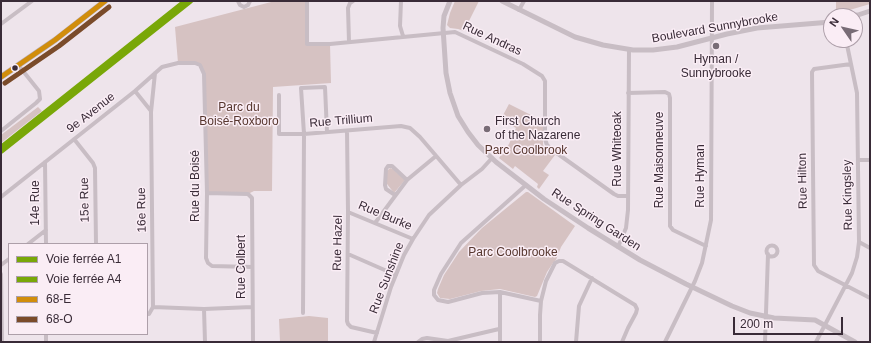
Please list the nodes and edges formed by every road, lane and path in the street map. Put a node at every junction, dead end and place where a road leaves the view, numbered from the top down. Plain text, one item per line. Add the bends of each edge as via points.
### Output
1 (32, 1) edge
2 (105, 1) edge
3 (238, 1) edge
4 (250, 1) edge
5 (306, 1) edge
6 (353, 1) edge
7 (401, 1) edge
8 (450, 1) edge
9 (502, 1) edge
10 (524, 1) edge
11 (712, 1) edge
12 (519, 10) junction
13 (823, 22) edge
14 (1, 24) edge
15 (443, 33) junction
16 (403, 36) junction
17 (712, 39) junction
18 (349, 42) junction
19 (848, 48) edge
20 (629, 49) junction
21 (851, 64) junction
22 (200, 65) joint
23 (19, 66) junction
24 (155, 73) junction
25 (1, 77) edge
26 (135, 91) junction
27 (628, 93) junction
28 (279, 95) dead end
29 (151, 112) junction
30 (1, 131) edge
31 (347, 131) junction
32 (327, 132) junction
33 (304, 134) junction
34 (74, 139) junction
35 (436, 156) junction
36 (492, 158) junction
37 (858, 160) junction
38 (870, 160) edge
39 (45, 162) junction
40 (407, 180) junction
41 (461, 185) junction
42 (526, 185) junction
43 (207, 193) junction
44 (395, 195) junction
45 (628, 196) junction
46 (1, 197) edge
47 (348, 212) junction
48 (375, 223) junction
49 (46, 230) junction
50 (413, 239) junction
51 (859, 242) junction
52 (29, 243) edge
53 (46, 243) edge
54 (96, 243) edge
55 (706, 246) junction
56 (618, 247) junction
57 (870, 248) edge
58 (348, 254) junction
59 (768, 254) dead end
60 (252, 267) junction
61 (1, 274) edge
62 (396, 275) junction
63 (592, 278) junction
64 (846, 285) junction
65 (692, 287) junction
66 (500, 292) junction
67 (870, 298) edge
68 (541, 301) junction
69 (153, 307) junction
70 (252, 307) junction
71 (204, 309) junction
72 (303, 312) dead end
73 (148, 314) edge
74 (765, 316) junction
75 (825, 326) junction
76 (499, 329) junction
77 (377, 333) junction
78 (2, 342) edge
79 (205, 342) edge
80 (253, 342) edge
81 (374, 342) edge
82 (418, 342) edge
83 (500, 342) edge
84 (540, 342) edge
85 (576, 342) edge
86 (622, 342) edge
87 (665, 342) edge
88 (765, 342) edge
89 (816, 342) edge
90 (855, 342) edge

1 - 14 street
2 - 23 main road
3 - 4 street via 244,7
5 - 18 street, Rue Andras via 307,44
6 - 18 street via 348,8
7 - 16 street via 400,26
8 - 15 street, Rue Spring Garden via 444,18
9 - 12 street, Boulevard Sunnybrooke
10 - 12 street
11 - 17 street, Rue Hyman
12 - 20 street, Boulevard Sunnybrooke via 575,37 606,46
13 - 17 street, Boulevard Sunnybrooke via 750,29
15 - 16 street, Rue Andras
15 - 36 street, Rue Spring Garden via 446,76 455,107 471,136
15 - 45 street, Rue Andras via 458,32 542,76 545,81 547,144 614,194
16 - 18 street, Rue Andras
17 - 20 street, Boulevard Sunnybrooke via 668,49
17 - 55 street, Rue Hyman via 711,220
19 - 21 street, Rue Kingsley
20 - 27 street, Rue Whiteoak
21 - 37 street, Rue Kingsley via 857,93
21 - 64 street, Rue Hilton via 814,69 812,72 814,265 818,270
22 - 24 street, 9e Avenue via 178,63 162,67
22 - 43 street, Rue du Boisé via 204,74
23 - 25 main road
23 - 30 street via 39,91 40,99
24 - 26 street, 9e Avenue
24 - 29 street, 16e Rue
26 - 29 street
26 - 34 street, 9e Avenue
27 - 45 street, Rue Whiteoak
27 - 55 street, Rue Maisonneuve via 669,94 670,226 673,230
28 - 33 street via 279,134
29 - 69 street, 16e Rue
31 - 32 street, Rue Trillium
31 - 35 street, Rue Trillium via 405,127 415,132
31 - 47 street, Rue Hazel
32 - 33 street, Rue Trillium
32 - 33 street via 325,86 301,88
33 - 72 street, Rue Trillium
34 - 39 street, 9e Avenue
34 - 54 street, 15e Rue via 95,168
35 - 40 street
35 - 41 street, Rue Trillium
36 - 41 street, Rue Sunshine via 475,176
36 - 42 street, Rue Spring Garden
37 - 38 street
37 - 51 street, Rue Kingsley
39 - 46 street, 9e Avenue
39 - 49 street, 14e Rue
40 - 44 street
40 - 44 street via 392,166 388,166 384,185
41 - 50 street, Rue Sunshine via 430,215
42 - 56 street, Rue Spring Garden
42 - 66 street via 461,243 441,274 434,295 438,300 448,302 482,293
43 - 60 street, Rue du Boisé via 208,263 212,266
43 - 60 street, Rue Colbert via 248,194 252,198
44 - 48 street
45 - 56 street, Rue Whiteoak via 627,225
47 - 48 street, Rue Burke
47 - 58 street, Rue Hazel
48 - 50 street, Rue Burke
49 - 52 street
49 - 53 street, 14e Rue
50 - 62 street, Rue Sunshine
51 - 57 street
51 - 64 street, Rue Kingsley via 857,257
55 - 65 street, Rue Hyman
56 - 65 street, Rue Spring Garden
58 - 62 street
58 - 77 street, Rue Hazel via 348,324
59 - 74 street
60 - 70 street, Rue Colbert
61 - 78 street
62 - 77 street, Rue Sunshine
63 - 68 street via 559,261 555,263 546,281
63 - 85 street via 579,306
63 - 86 street via 635,305 637,309
64 - 67 street, Rue Hilton
64 - 75 street, Rue Kingsley
65 - 74 street, Rue Spring Garden via 737,308
65 - 87 street, Rue Hyman
66 - 68 street
66 - 76 street
68 - 84 street
69 - 71 street
69 - 73 street
70 - 71 street
70 - 80 street, Rue Colbert
71 - 79 street
74 - 75 street, Rue Spring Garden via 814,320
74 - 88 street
75 - 89 street, Rue Kingsley
75 - 90 street, Rue Spring Garden
76 - 82 street via 448,341 427,338
76 - 83 street
77 - 81 street, Rue Sunshine

